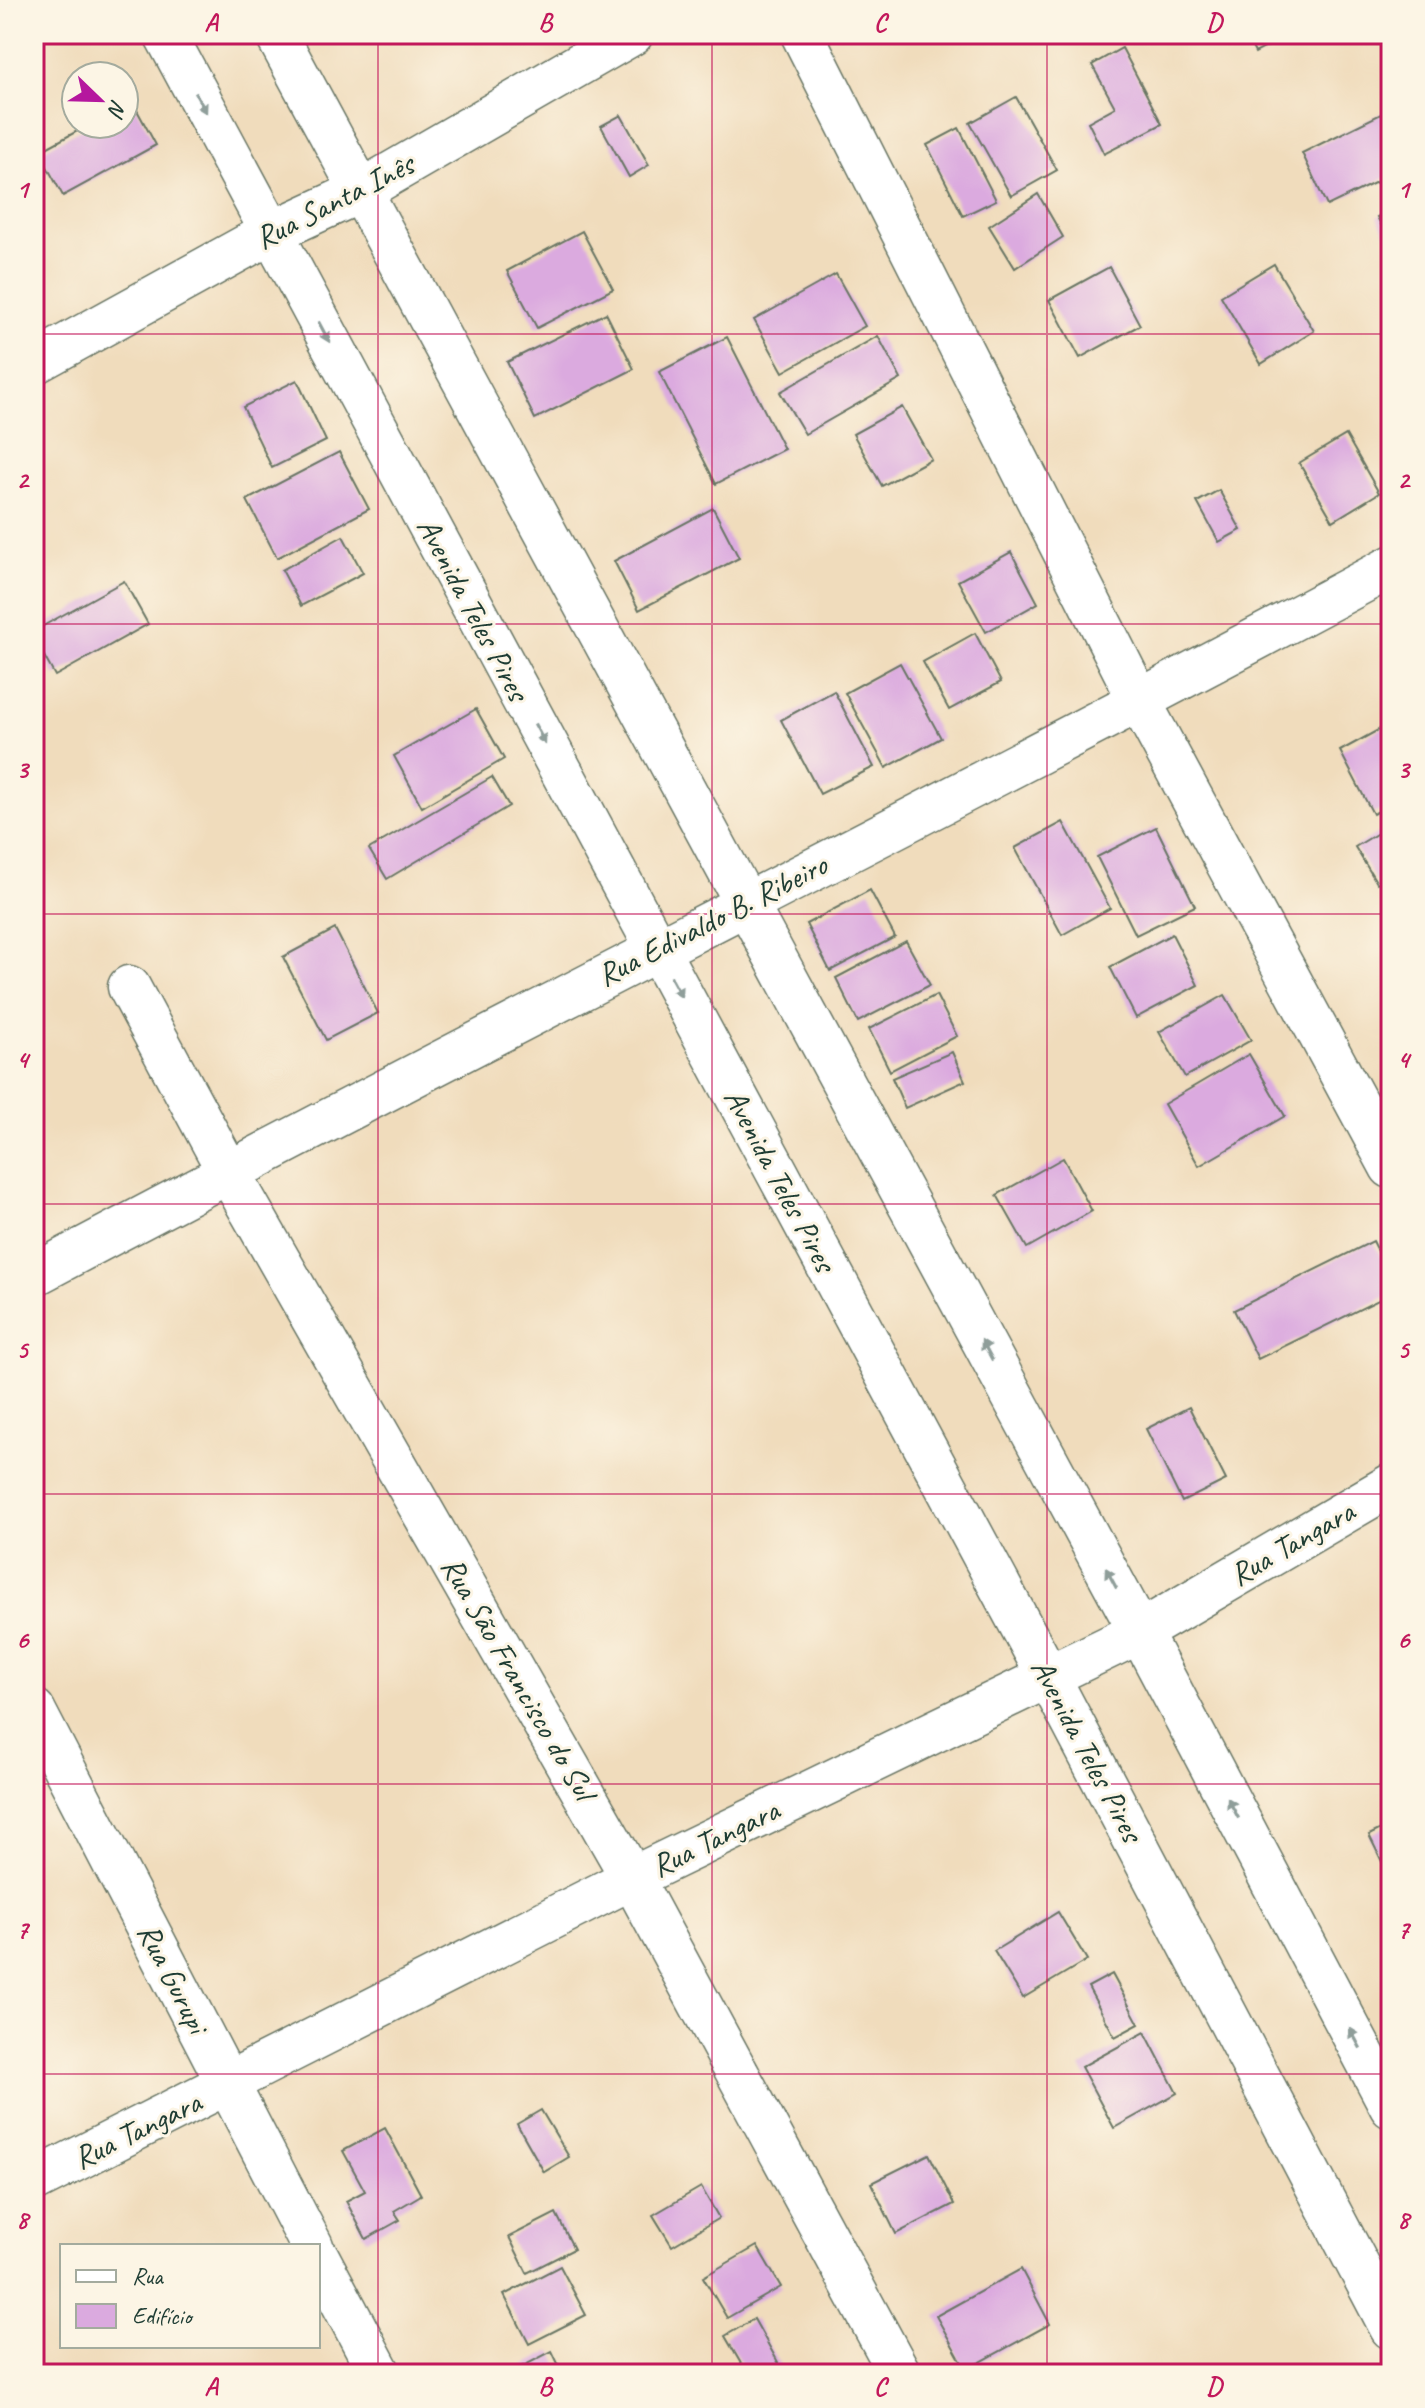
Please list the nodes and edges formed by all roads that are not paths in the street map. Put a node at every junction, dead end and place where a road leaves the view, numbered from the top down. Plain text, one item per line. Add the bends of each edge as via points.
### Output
1 (165, 34) edge
2 (276, 34) edge
3 (632, 34) edge
4 (802, 34) edge
5 (359, 192) junction
6 (270, 233) junction
7 (34, 363) edge
8 (1391, 567) edge
9 (1140, 702) junction
10 (745, 904) junction
11 (656, 949) junction
12 (129, 987) dead end
13 (1391, 1167) edge
14 (228, 1171) junction
15 (34, 1275) edge
16 (1391, 1485) edge
17 (1140, 1632) junction
18 (1048, 1676) junction
19 (34, 1710) edge
20 (632, 1878) junction
21 (228, 2085) junction
22 (1391, 2107) edge
23 (34, 2181) edge
24 (311, 2244) edge
25 (320, 2261) edge
26 (1391, 2328) edge
27 (380, 2374) edge
28 (900, 2374) edge

1 -> 6 street, Avenida Teles Pires
2 - 5 street
3 - 5 street, Rua Santa Inês
4 - 9 street
5 - 6 street, Rua Santa Inês
5 - 10 street
6 - 7 street, Rua Santa Inês
6 -> 11 street, Avenida Teles Pires
8 - 9 street, Rua Edivaldo B. Ribeiro
9 - 10 street, Rua Edivaldo B. Ribeiro
9 - 13 street
10 - 11 street, Rua Edivaldo B. Ribeiro
17 -> 10 street
11 - 14 street, Rua Edivaldo B. Ribeiro
11 -> 18 street, Avenida Teles Pires
12 - 14 street, Rua São Francisco do Sul
14 - 15 street, Rua Edivaldo B. Ribeiro
14 - 20 street, Rua São Francisco do Sul
16 - 17 street, Rua Tangara
17 - 18 street, Rua Tangara
22 -> 17 street
18 - 20 street, Rua Tangara
18 - 26 street, Avenida Teles Pires
19 - 21 street, Rua Gurupi
20 - 21 street, Rua Tangara
20 - 28 street, Rua São Francisco do Sul
21 - 23 street, Rua Tangara
21 - 24 street, Rua Gurupi
25 - 27 street

